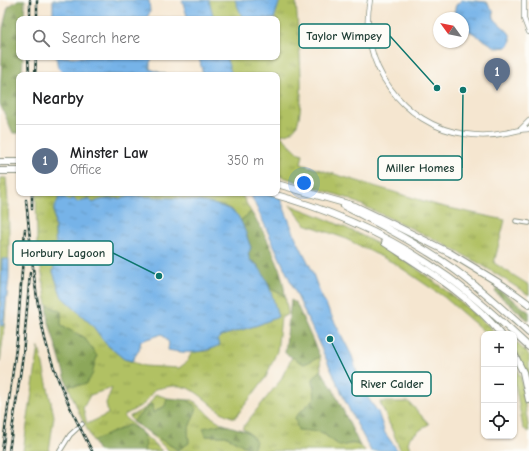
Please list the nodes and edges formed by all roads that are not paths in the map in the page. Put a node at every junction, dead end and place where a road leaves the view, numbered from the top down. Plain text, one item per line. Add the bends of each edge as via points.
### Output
1 (370, 0) edge
2 (524, 0) edge
3 (529, 32) edge
4 (529, 121) edge
5 (521, 129) junction
6 (529, 129) edge
7 (0, 162) edge
8 (16, 162) edge
9 (0, 171) edge
10 (16, 171) edge
11 (280, 185) edge
12 (280, 196) edge
13 (336, 202) junction
14 (516, 221) dead end
15 (529, 223) edge
16 (361, 227) junction
17 (529, 304) edge
18 (499, 331) edge
19 (529, 333) edge
20 (529, 347) edge
21 (517, 360) edge
22 (529, 400) edge
23 (82, 424) dead end
24 (60, 451) edge

1 - 5 street via 367,22 375,62 392,92 413,113 439,127 465,134 494,135
2 - 3 street via 524,20
4 - 5 street
5 - 6 street
7 - 8 highway
9 - 10 highway
11 - 13 highway
12 - 16 highway via 299,201
13 - 17 highway via 355,206 450,253
13 - 19 highway via 411,241 454,269
14 - 15 street
16 - 18 highway via 463,297
16 - 20 highway via 407,250 449,277
21 - 22 highway via 523,372
23 - 24 street via 70,434

